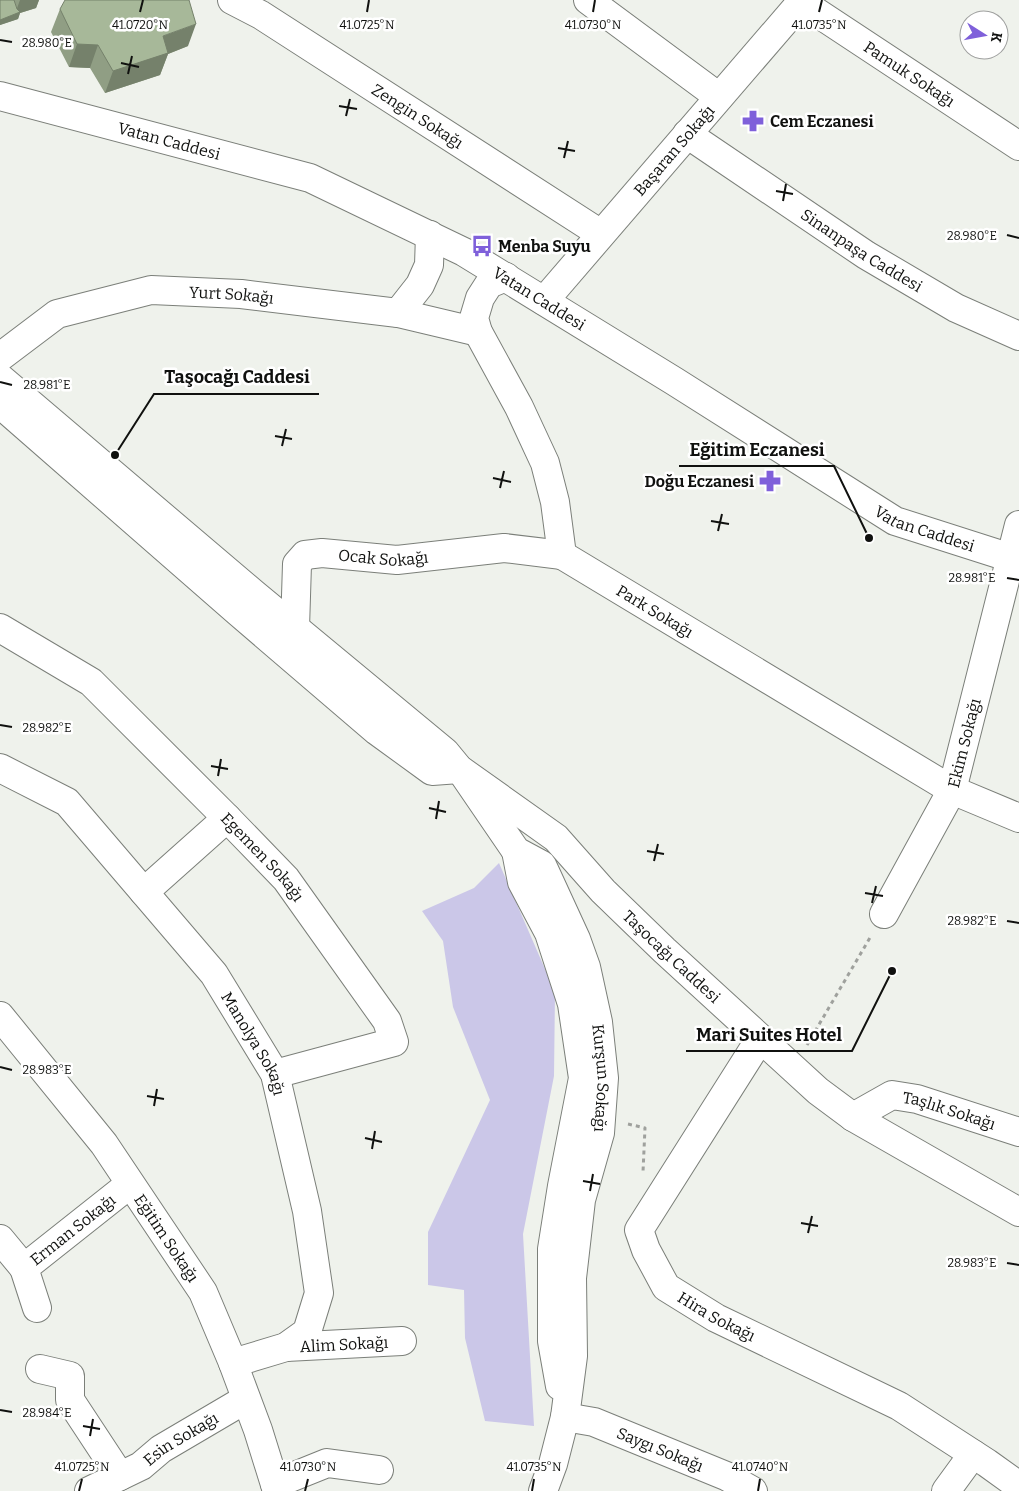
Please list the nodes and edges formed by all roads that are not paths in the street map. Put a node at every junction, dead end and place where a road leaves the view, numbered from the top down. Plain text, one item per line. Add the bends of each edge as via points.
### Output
1 (232, 0) edge
2 (588, 0) edge
3 (802, 1) edge
4 (0, 96) edge
5 (720, 97) junction
6 (687, 134) junction
7 (1019, 146) edge
8 (601, 234) junction
9 (430, 235) junction
10 (506, 278) junction
11 (544, 301) junction
12 (398, 313) junction
13 (478, 332) junction
14 (1019, 336) edge
15 (0, 357) edge
16 (0, 378) edge
17 (0, 404) edge
18 (1019, 525) edge
19 (562, 555) junction
20 (1015, 558) edge
21 (0, 628) edge
22 (287, 637) junction
23 (0, 768) edge
24 (459, 769) junction
25 (952, 790) junction
26 (227, 818) junction
27 (1019, 818) edge
28 (144, 892) junction
29 (884, 914) road end
30 (5, 1033) edge
31 (760, 1039) junction
32 (275, 1074) junction
33 (853, 1117) junction
34 (1019, 1132) edge
35 (130, 1184) junction
36 (1019, 1212) edge
37 (0, 1239) edge
38 (24, 1268) junction
39 (37, 1308) dead end
40 (402, 1341) dead end
41 (286, 1346) junction
42 (233, 1363) junction
43 (40, 1369) dead end
44 (246, 1399) junction
45 (565, 1417) junction
46 (973, 1454) junction
47 (379, 1470) dead end
48 (120, 1476) junction
49 (1019, 1486) edge
50 (276, 1488) edge
51 (89, 1491) edge
52 (542, 1491) edge
53 (753, 1491) edge
54 (946, 1491) edge

1 - 8 street, Zengin Sokağı via 261,15
2 - 5 street
3 - 5 street, Başaran Sokağı
3 - 7 street, Pamuk Sokağı
4 - 9 street, Vatan Caddesi via 310,178
5 - 6 street, Başaran Sokağı
6 - 8 street, Başaran Sokağı
6 - 14 street, Sinanpaşa Caddesi via 866,255 956,308
8 - 11 street, Başaran Sokağı
9 - 10 street, Vatan Caddesi
9 - 12 street via 429,265 420,285
10 - 11 street, Vatan Caddesi
10 - 13 street via 490,284 480,298 474,318
11 - 20 street, Vatan Caddesi via 895,521
12 - 13 street, Yurt Sokağı
12 - 15 street, Yurt Sokağı via 241,294 151,290 57,314
13 - 19 street via 545,463 555,502
16 - 22 street
17 - 22 street
18 - 20 street, Ekim Sokağı
19 - 22 street, Ocak Sokağı via 504,548 397,560 322,553 304,555 296,564
19 - 25 street, Park Sokağı
20 - 25 street, Ekim Sokağı
21 - 26 street, Egemen Sokağı via 91,682
22 - 24 street via 377,731 432,772
23 - 28 street, Manolya Sokağı via 67,802
24 - 31 street, Taşocağı Caddesi via 556,838 603,891
24 - 45 street, Kurşun Sokağı via 516,850 542,865 586,967 598,1022 604,1078 600,1133 581,1200 572,1278 573,1356
25 - 27 street, Park Sokağı
25 - 29 street, Ekim Sokağı
26 - 28 street
26 - 32 street, Egemen Sokağı via 286,879 387,1021 394,1042
28 - 32 street, Manolya Sokağı via 214,974
30 - 35 street, Eğitim Sokağı via 104,1144
31 - 33 street, Taşocağı Caddesi via 818,1091
31 - 46 street, Hira Sokağı via 639,1230 646,1250 666,1287 716,1318 899,1406
32 - 41 street, Manolya Sokağı via 306,1210 319,1293 307,1332
33 - 34 street, Taşlık Sokağı via 892,1095 917,1099
33 - 36 street, Taşocağı Caddesi
35 - 38 street, Erman Sokağı
35 - 42 street, Eğitim Sokağı via 203,1292
37 - 38 street
38 - 39 street, Erman Sokağı
40 - 41 street, Alim Sokağı
41 - 42 street, Manolya Sokağı
42 - 44 street, Eğitim Sokağı
43 - 48 street via 70,1376 70,1400
44 - 48 street, Esin Sokağı
44 - 50 street, Eğitim Sokağı
45 - 52 street, Kurşun Sokağı
45 - 53 street, Saygı Sokağı via 594,1422 726,1476
46 - 49 street, Hira Sokağı
46 - 54 street
47 - 50 street via 327,1462
48 - 51 street, Esin Sokağı

